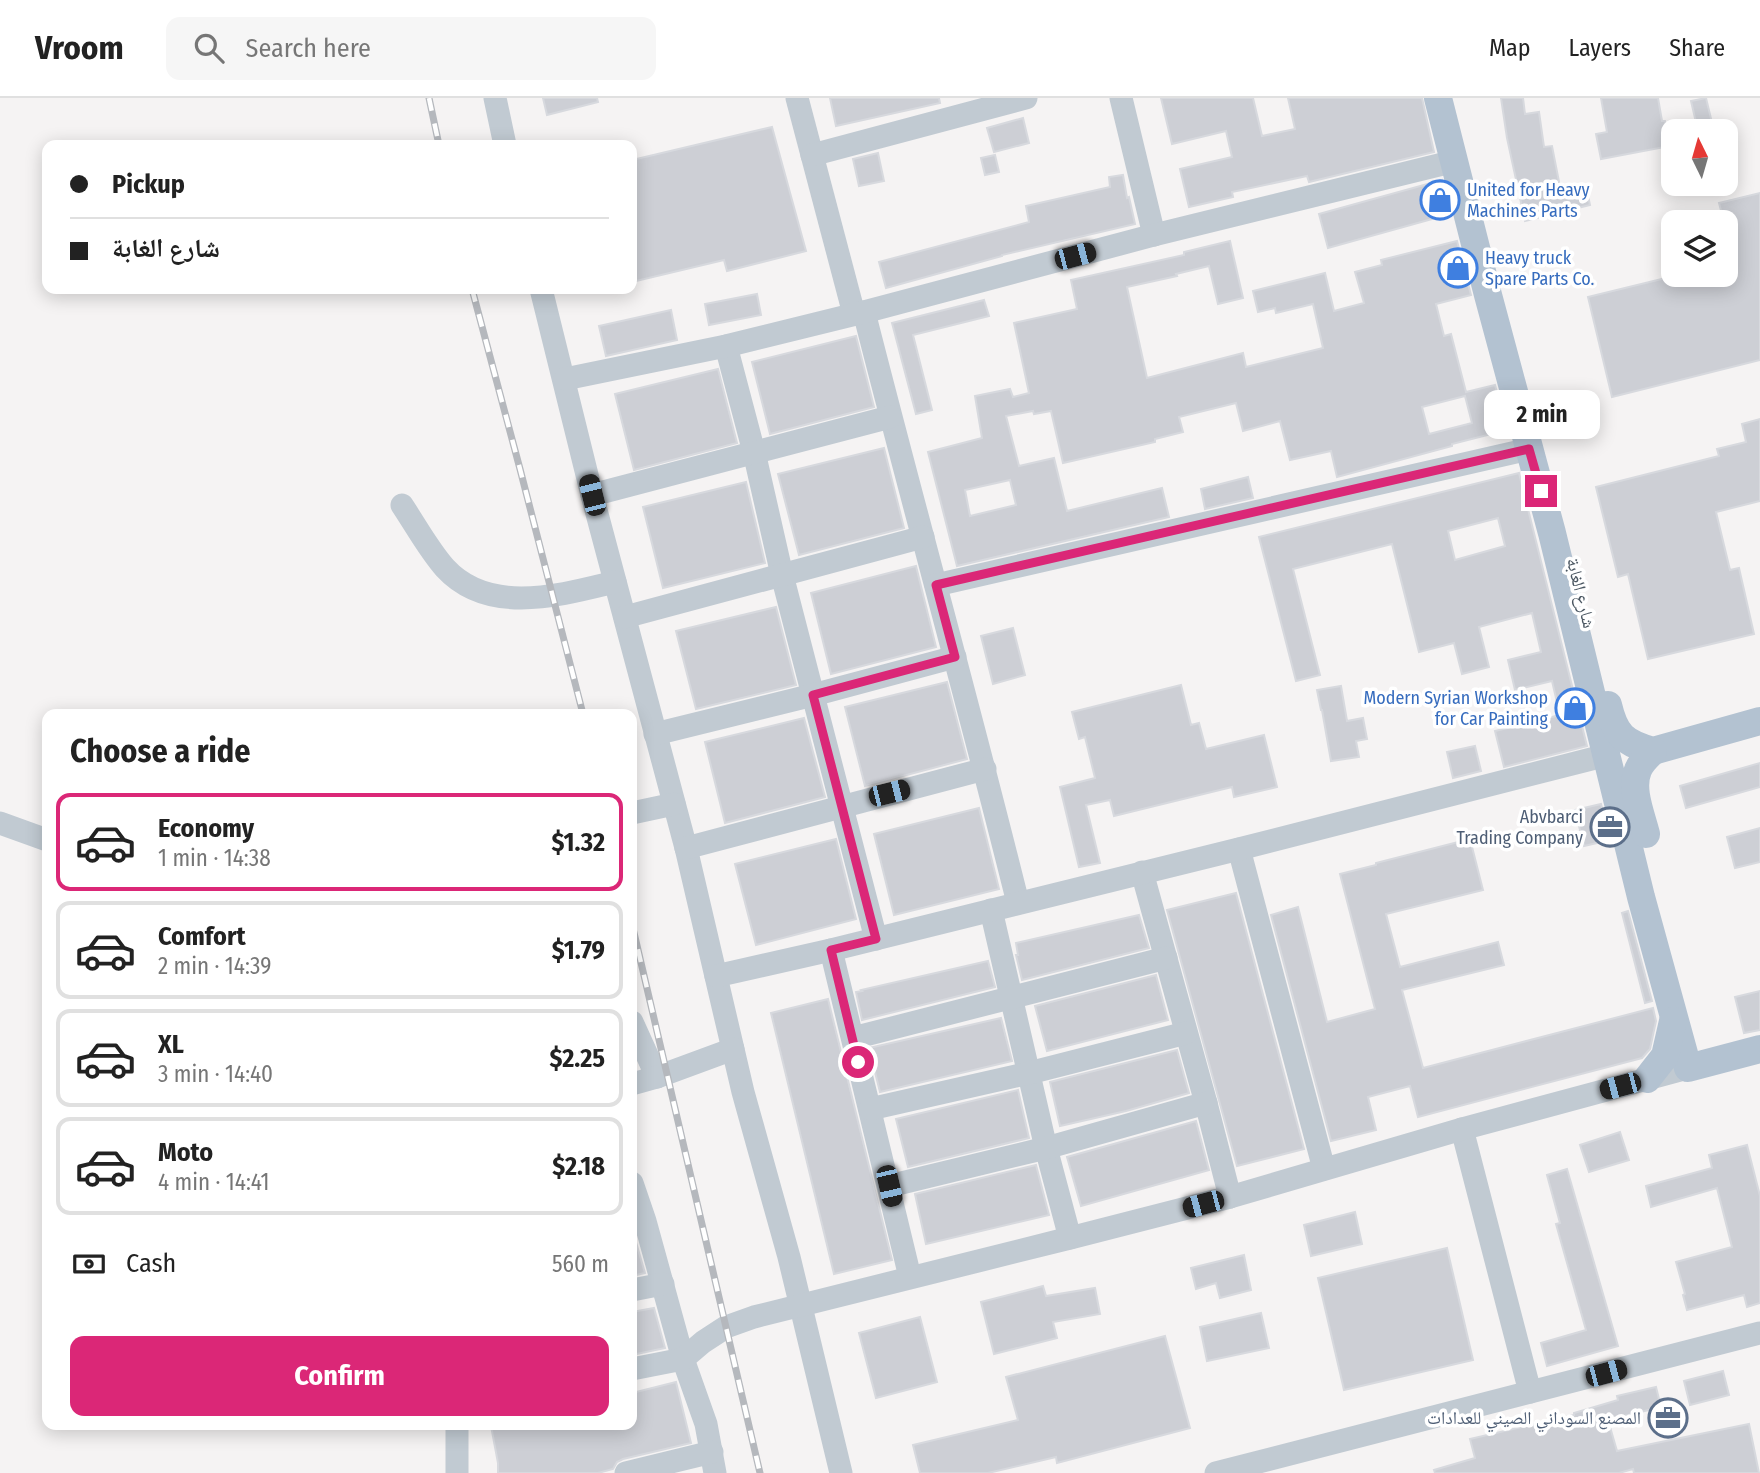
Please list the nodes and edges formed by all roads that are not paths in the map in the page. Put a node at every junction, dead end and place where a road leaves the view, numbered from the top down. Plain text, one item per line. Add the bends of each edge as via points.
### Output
1 (495, 98) edge
2 (797, 98) edge
3 (1026, 98) edge
4 (1121, 98) edge
5 (1438, 98) edge
6 (1457, 98) edge
7 (504, 140) edge
8 (812, 155) junction
9 (1454, 161) junction
10 (1154, 235) junction
11 (542, 294) edge
12 (859, 313) junction
13 (726, 346) junction
14 (565, 379) junction
15 (890, 417) junction
16 (1529, 449) junction
17 (754, 452) junction
18 (592, 495) junction
19 (402, 505) dead end
20 (923, 537) junction
21 (782, 575) junction
22 (615, 582) junction
23 (936, 585) junction
24 (625, 617) junction
25 (955, 657) junction
26 (813, 695) junction
27 (1760, 721) edge
28 (655, 734) junction
29 (1653, 751) junction
30 (1607, 755) junction
31 (985, 769) junction
32 (674, 804) junction
33 (842, 805) junction
34 (637, 812) edge
35 (0, 823) edge
36 (42, 839) edge
37 (685, 848) junction
38 (1239, 849) junction
39 (1142, 873) junction
40 (1650, 894) junction
41 (1018, 903) junction
42 (991, 910) junction
43 (876, 939) junction
44 (831, 950) junction
45 (1166, 958) junction
46 (716, 976) junction
47 (1012, 998) junction
48 (1674, 1018) junction
49 (637, 1033) edge
50 (1186, 1033) junction
51 (853, 1038) junction
52 (733, 1049) junction
53 (1760, 1049) edge
54 (1696, 1066) junction
55 (1029, 1073) junction
56 (657, 1077) junction
57 (1647, 1079) junction
58 (637, 1083) edge
59 (1206, 1103) junction
60 (870, 1109) junction
61 (1462, 1129) junction
62 (1046, 1148) junction
63 (1324, 1169) junction
64 (889, 1186) junction
65 (1230, 1197) junction
66 (638, 1222) edge
67 (1070, 1238) junction
68 (910, 1277) junction
69 (663, 1284) junction
70 (637, 1289) edge
71 (801, 1305) junction
72 (1760, 1333) edge
73 (683, 1359) junction
74 (637, 1368) edge
75 (1530, 1392) junction
76 (457, 1430) edge
77 (713, 1463) edge
78 (457, 1473) edge
79 (626, 1473) edge
80 (841, 1473) edge
81 (1216, 1473) edge

1 - 7 street
2 - 8 street
3 - 8 street
4 - 10 street
5 - 9 main road, شارع الغابة
6 - 29 main road, شارع الغابة via 1610,714 1622,737
8 - 12 street
9 - 10 street
9 - 16 main road, شارع الغابة
10 - 12 street
11 - 14 street
12 - 13 street
12 - 15 street
13 - 14 street
13 - 17 street
14 - 18 street
15 - 17 street
15 - 20 street
16 - 23 street
16 - 30 main road, شارع الغابة
17 - 18 street
17 - 21 street
18 - 22 street
19 - 22 street via 445,568 480,591 531,597
20 - 21 street
20 - 23 street
21 - 24 street
21 - 26 street
22 - 24 street
23 - 25 street
24 - 28 street
25 - 26 street
25 - 31 street
26 - 28 street
26 - 33 street
27 - 29 main road
28 - 32 street
29 - 40 main road, شارع الغابة via 1639,769 1636,787
30 - 38 street
30 - 40 main road, شارع الغابة
31 - 33 street
31 - 41 street
32 - 34 street
32 - 37 street
33 - 37 street
33 - 43 street
35 - 36 street
37 - 46 street
38 - 39 street
38 - 63 street
39 - 41 street
39 - 45 street
40 - 48 main road, شارع الغابة
40 - 54 main road, شارع الغابة via 1692,1018
41 - 42 street
42 - 43 street
42 - 47 street
43 - 44 street
44 - 46 street
44 - 51 street
45 - 47 street
45 - 50 street
46 - 52 street
47 - 51 street
47 - 55 street
48 - 54 main road, شارع الغابة
48 - 57 main road via 1665,1056
49 - 56 street
50 - 55 street
50 - 59 street
51 - 60 street
52 - 56 street
52 - 71 street
53 - 54 main road
54 - 57 street
55 - 60 street
55 - 62 street
56 - 58 street
57 - 61 street
59 - 62 street
59 - 65 street
60 - 64 street
61 - 63 street
61 - 75 street
62 - 64 street
62 - 67 street
63 - 65 street
64 - 68 street
65 - 67 street
66 - 69 street
67 - 68 street
68 - 71 street
69 - 70 street
69 - 73 street
71 - 73 street via 726,1327
71 - 80 street
72 - 75 street
73 - 74 street
73 - 77 street via 706,1424
75 - 81 street
76 - 78 street
77 - 79 street

